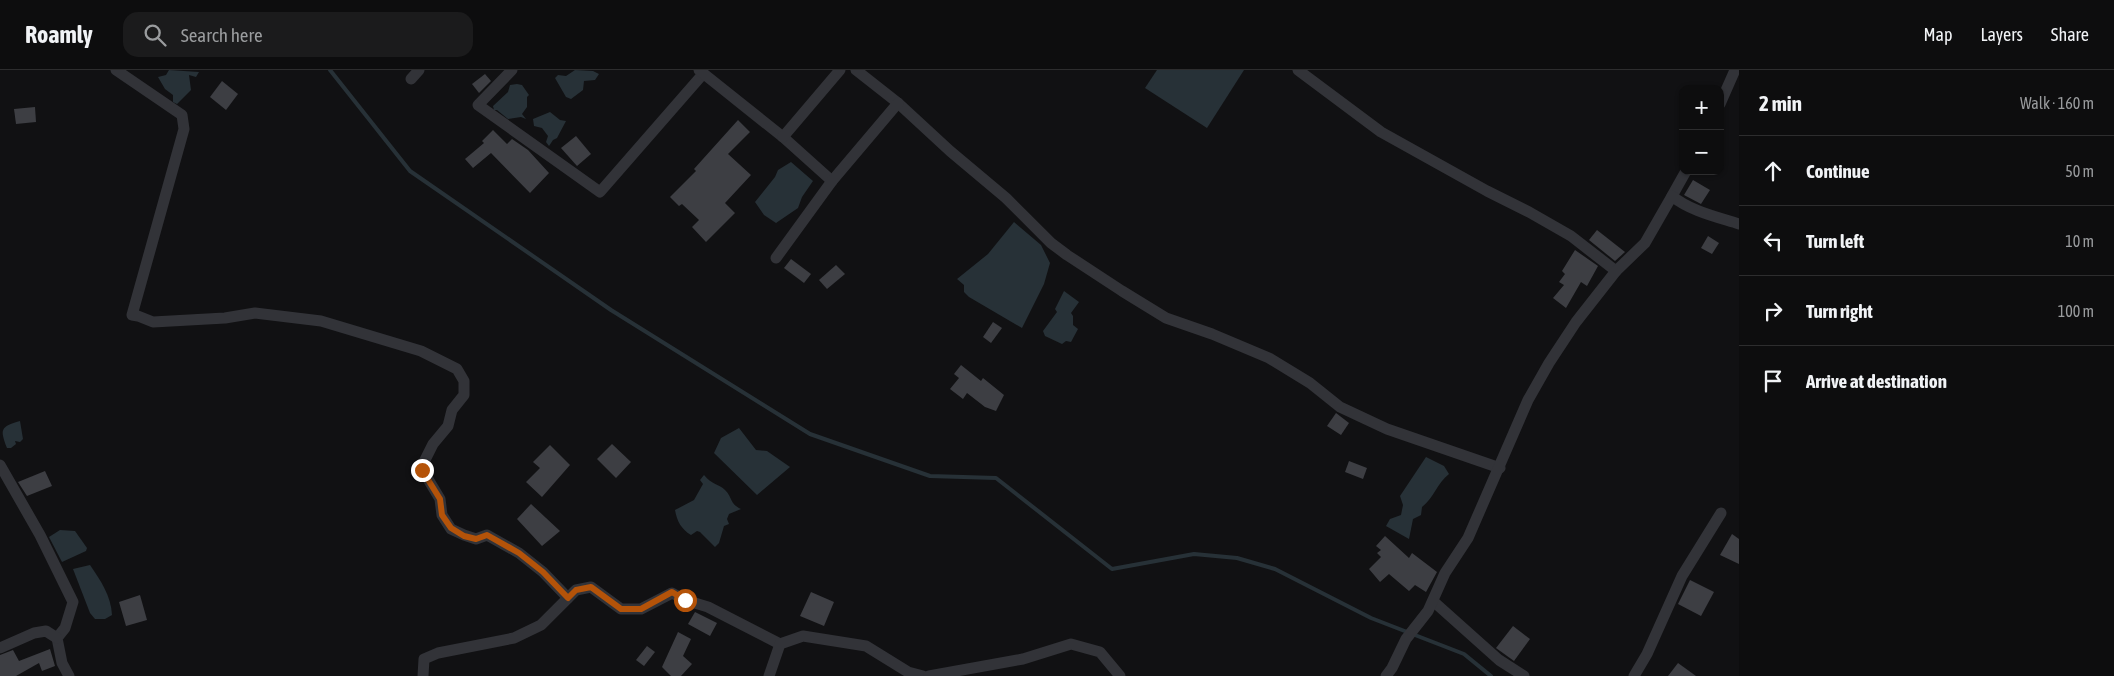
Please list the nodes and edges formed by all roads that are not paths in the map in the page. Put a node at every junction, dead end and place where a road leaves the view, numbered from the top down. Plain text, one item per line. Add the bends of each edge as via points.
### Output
1 (116, 70) edge
2 (512, 70) edge
3 (840, 70) edge
4 (856, 70) edge
5 (1298, 70) edge
6 (1735, 70) edge
7 (701, 72) edge
8 (1724, 95) edge
9 (898, 103) junction
10 (783, 137) junction
11 (1684, 175) edge
12 (832, 181) junction
13 (1672, 196) junction
14 (1739, 224) edge
15 (776, 258) dead end
16 (1616, 271) junction
17 (0, 465) edge
18 (1500, 468) junction
19 (1721, 513) dead end
20 (568, 598) junction
21 (1433, 601) junction
22 (57, 638) junction
23 (780, 644) junction
24 (0, 648) edge
25 (907, 674) edge
26 (69, 676) edge
27 (423, 676) edge
28 (769, 676) edge
29 (922, 676) edge
30 (929, 676) edge
31 (1120, 676) edge
32 (1386, 676) edge
33 (1524, 676) edge
34 (1634, 676) edge

1 - 20 street via 182,115 184,129 132,315 153,322 255,313 321,321 421,351 457,369 464,381 464,396 452,410 448,426 433,444 422,470 440,499 445,522 464,536 476,539 487,535 519,553
2 - 7 street via 478,105 600,192
3 - 10 street
4 - 9 street
5 - 16 street via 1381,132 1571,236
6 - 8 street
7 - 10 street
9 - 12 street
9 - 18 street via 1006,198 1051,243 1129,296 1166,318 1269,358 1310,383 1340,407 1387,429
10 - 12 street
11 - 13 street
12 - 15 street
13 - 14 street via 1677,201
13 - 16 street via 1645,243
16 - 18 street via 1549,363 1528,400
17 - 22 street via 73,602 66,628
18 - 21 street via 1468,538 1445,573
19 - 34 street via 1682,576
20 - 23 street via 576,590 591,587 621,609 641,609 672,592
20 - 27 street via 541,625 514,638 438,653 424,659
21 - 32 street via 1406,639
21 - 33 street via 1499,660
22 - 24 street via 46,631 34,633
22 - 26 street
23 - 25 street via 803,636 866,646
23 - 28 street
25 - 29 street
30 - 31 street via 1023,659 1071,644 1100,652

